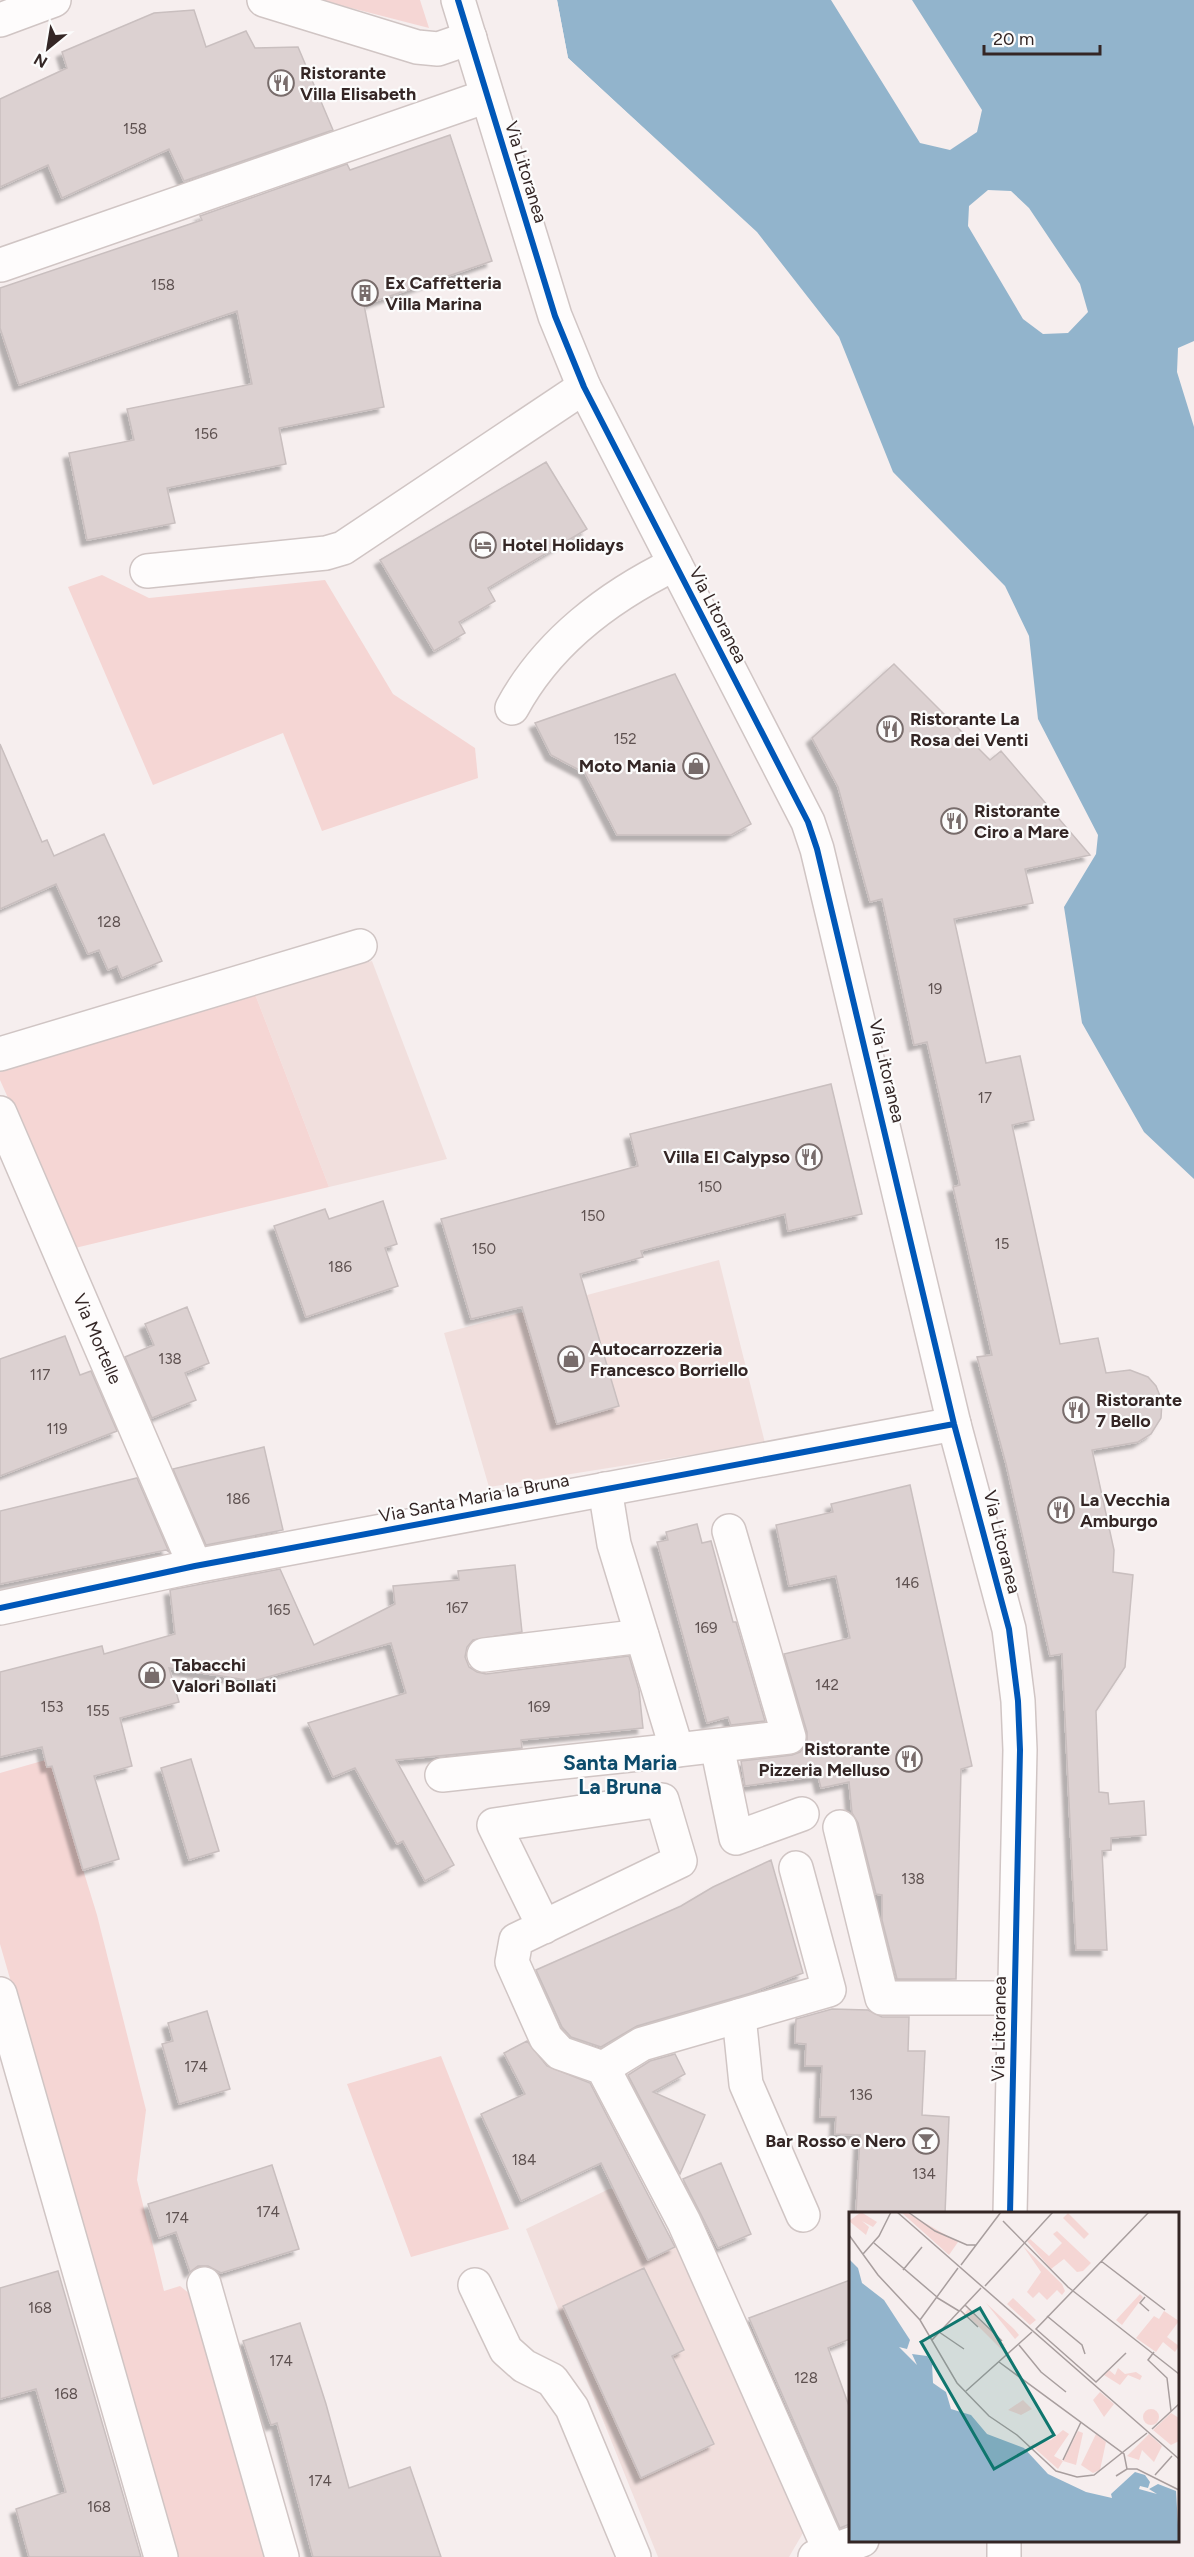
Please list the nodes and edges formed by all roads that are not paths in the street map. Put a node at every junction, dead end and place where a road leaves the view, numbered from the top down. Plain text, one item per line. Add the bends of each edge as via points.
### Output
1 (54, 0) edge
2 (264, 0) edge
3 (458, 0) edge
4 (0, 20) edge
5 (470, 38) junction
6 (486, 96) junction
7 (1, 265) edge
8 (585, 387) junction
9 (675, 564) junction
10 (147, 571) dead end
11 (512, 708) dead end
12 (360, 946) dead end
13 (0, 1054) edge
14 (0, 1113) edge
15 (954, 1424) junction
16 (605, 1489) junction
17 (729, 1531) dead end
18 (195, 1566) junction
19 (0, 1608) edge
20 (642, 1636) junction
21 (484, 1655) dead end
22 (717, 1746) junction
23 (677, 1750) junction
24 (442, 1775) dead end
25 (802, 1815) dead end
26 (840, 1827) dead end
27 (796, 1868) dead end
28 (544, 1927) junction
29 (0, 1994) edge
30 (1014, 1998) junction
31 (739, 2016) junction
32 (603, 2068) junction
33 (1010, 2212) edge
34 (803, 2215) dead end
35 (204, 2284) dead end
36 (475, 2285) dead end
37 (859, 2542) edge
38 (822, 2554) edge
39 (161, 2557) edge
40 (282, 2557) edge
41 (634, 2557) edge

1 - 4 street
2 - 5 street via 417,47 438,49
3 - 5 street, Via Litoranea
5 - 6 street, Via Litoranea
6 - 7 street
6 - 8 street, Via Litoranea via 555,316
8 - 9 street, Via Litoranea
8 - 10 street via 343,548
9 - 11 street via 642,580 592,614 528,677
9 - 15 street, Via Litoranea via 808,822 817,849
12 - 13 street
14 - 18 street, Via Mortelle
15 - 16 street, Via Santa Maria la Bruna
15 - 30 street, Via Litoranea via 1009,1629 1018,1701
16 - 18 street, Via Santa Maria la Bruna
16 - 20 street via 615,1544
17 - 22 street via 789,1737
18 - 19 street, Via Santa Maria la Bruna
20 - 21 street
20 - 23 street
22 - 23 street
22 - 25 street via 736,1838
23 - 24 street
26 - 30 street via 882,1998
27 - 31 street via 829,1990
28 - 28 street via 680,1861 662,1800 494,1825
28 - 32 street via 516,1941 512,1962 546,2038 560,2053
29 - 39 street
30 - 33 street, Via Litoranea
31 - 32 street via 642,2044
31 - 34 street via 746,2084
32 - 38 street via 684,2222
35 - 40 street
36 - 41 street via 506,2350 524,2366 552,2380 572,2408
37 - 38 street

